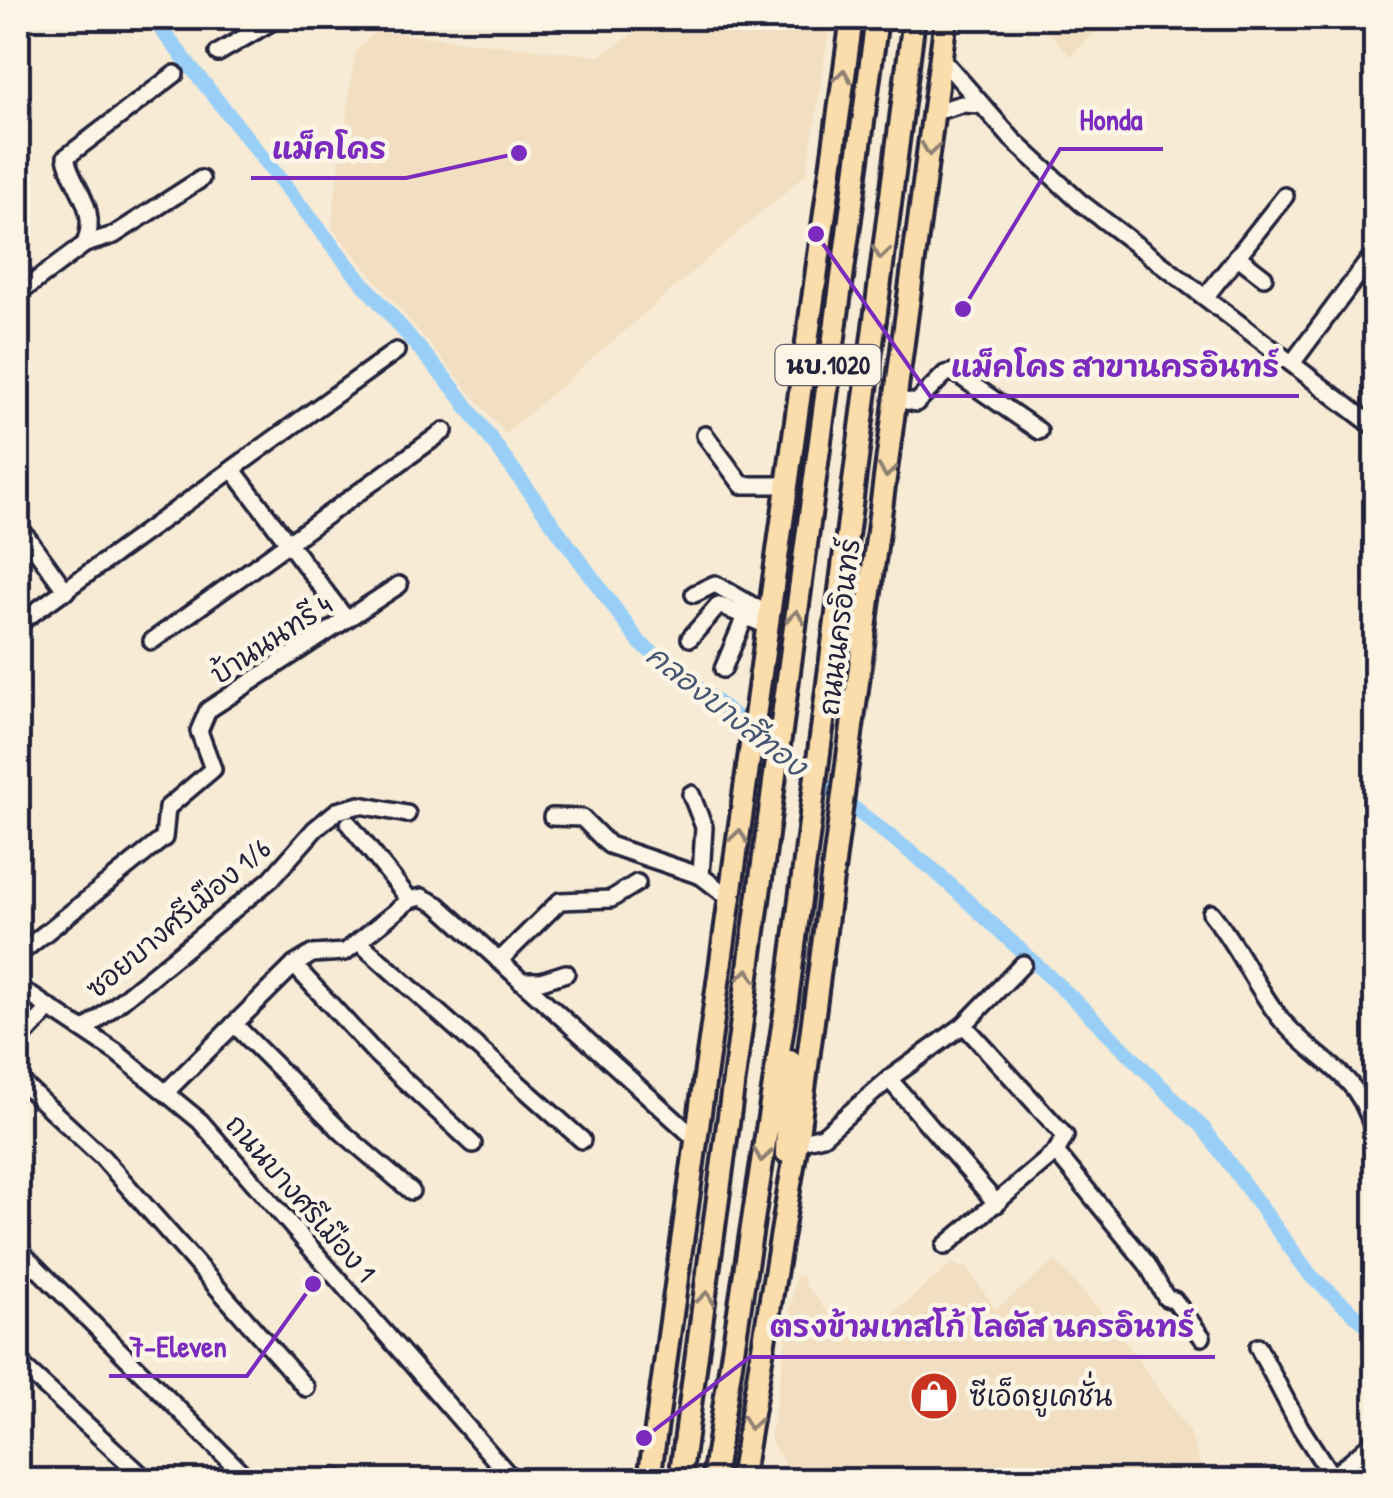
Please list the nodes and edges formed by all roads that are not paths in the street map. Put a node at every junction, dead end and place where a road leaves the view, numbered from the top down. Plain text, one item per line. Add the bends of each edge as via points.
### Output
1 (278, 18) edge
2 (852, 18) edge
3 (878, 18) edge
4 (914, 18) edge
5 (946, 18) edge
6 (253, 24) edge
7 (218, 53) dead end
8 (941, 58) junction
9 (175, 74) dead end
10 (982, 105) junction
11 (934, 112) junction
12 (201, 179) dead end
13 (1285, 196) dead end
14 (85, 244) junction
15 (1237, 256) junction
16 (1369, 260) dead end
17 (1264, 277) dead end
18 (18, 294) edge
19 (1206, 296) junction
20 (807, 324) junction
21 (396, 351) dead end
22 (1293, 362) junction
23 (896, 400) junction
24 (1376, 428) edge
25 (444, 431) dead end
26 (1039, 431) dead end
27 (705, 435) dead end
28 (814, 462) junction
29 (234, 470) junction
30 (787, 485) junction
31 (18, 525) edge
32 (290, 544) junction
33 (398, 585) dead end
34 (66, 590) junction
35 (694, 594) dead end
36 (745, 617) junction
37 (346, 619) junction
38 (768, 621) junction
39 (18, 624) edge
40 (690, 638) dead end
41 (152, 641) dead end
42 (723, 669) dead end
43 (691, 794) dead end
44 (408, 814) dead end
45 (552, 817) dead end
46 (350, 824) dead end
47 (701, 876) junction
48 (636, 883) dead end
49 (731, 898) junction
50 (413, 899) junction
51 (1211, 913) dead end
52 (359, 942) junction
53 (18, 955) edge
54 (499, 961) junction
55 (1023, 964) dead end
56 (294, 965) junction
57 (566, 973) dead end
58 (521, 981) junction
59 (18, 987) edge
60 (787, 1000) junction
61 (50, 1008) junction
62 (234, 1024) junction
63 (964, 1025) junction
64 (85, 1030) junction
65 (18, 1042) edge
66 (18, 1079) edge
67 (889, 1079) junction
68 (168, 1091) junction
69 (582, 1140) dead end
70 (698, 1140) junction
71 (797, 1142) junction
72 (473, 1144) dead end
73 (1376, 1144) edge
74 (1056, 1152) junction
75 (411, 1191) dead end
76 (997, 1204) junction
77 (787, 1206) junction
78 (944, 1246) dead end
79 (18, 1249) edge
80 (1202, 1337) dead end
81 (1258, 1347) dead end
82 (18, 1362) edge
83 (306, 1388) dead end
84 (1376, 1438) edge
85 (1331, 1479) edge
86 (147, 1480) edge
87 (249, 1480) edge
88 (513, 1480) edge
89 (649, 1480) edge
90 (680, 1480) edge
91 (713, 1480) edge
92 (741, 1480) edge

1 - 6 street
20 -> 2 main road, นบ.1020
3 - 28 main road, ถนนนครอินทร์ / นบ.1020
4 -> 60 main road, ถนนนครอินทร์ / นบ.1020
5 - 8 main road, ถนนนครอินทร์ / นบ.1020
6 - 7 street
8 - 10 street
8 - 11 main road, ถนนนครอินทร์ / นบ.1020
9 - 14 street via 66,157 85,196
10 - 11 street
10 - 19 street via 1080,202
11 -> 23 main road, ถนนนครอินทร์ / นบ.1020
12 - 14 street via 114,235
13 - 15 street
14 - 18 street
15 - 17 street
15 - 19 street
16 - 22 street
19 - 22 street
20 - 28 main road
20 - 30 main road, นบ.1020
21 - 29 street
22 - 24 street
23 - 26 street via 916,404 954,372
23 -> 71 main road, ถนนนครอินทร์ / นบ.1020
25 - 32 street
27 - 30 street via 742,484
90 -> 28 main road, ถนนนครอินทร์ / นบ.1020
29 - 32 street
29 - 34 street
30 - 38 main road, นบ.1020
31 - 34 street
32 - 37 street
32 - 41 street
33 - 37 street, บ้านนนทรี 4
34 - 39 street
35 - 38 street via 715,584
36 - 38 street
36 - 40 street via 719,605
36 - 42 street
37 - 53 street, บ้านนนทรี 4 via 208,710 198,731 213,768 167,808 164,838
49 -> 38 main road, นบ.1020
43 - 47 street via 704,827
44 - 64 street, ซอยบางศรีเมือง 1/6 via 360,805 337,811 272,879
45 - 47 street via 574,815 609,845
46 - 50 street
47 - 49 street
48 - 54 street via 611,899 560,900
49 - 70 main road, นบ.1020
50 - 52 street
50 - 54 street via 438,905
51 - 73 street via 1281,1018 1330,1060 1368,1108
52 - 56 street
52 - 69 street
54 - 58 street
55 - 63 street
56 - 62 street
56 - 72 street
57 - 58 street
58 - 70 street
59 - 61 street, ถนนบางศรีเมือง 1
60 - 77 main road
60 -> 91 main road, ถนนนครอินทร์ / นบ.1020
61 - 64 street, ถนนบางศรีเมือง 1
61 - 65 street
62 - 68 street
62 - 75 street
63 - 67 street
63 - 74 street via 1064,1132
64 - 68 street, ถนนบางศรีเมือง 1
66 - 83 street via 102,1157
67 - 71 street via 823,1136
67 - 76 street
68 - 88 street, ถนนบางศรีเมือง 1 via 223,1145
70 - 89 main road, นบ.1020
71 - 77 main road, ถนนนครอินทร์ / นบ.1020
74 - 76 street
74 - 80 street
76 - 78 street
77 -> 92 main road, ถนนนครอินทร์ / นบ.1020
79 - 87 street
81 - 85 street
82 - 86 street
84 - 85 street

